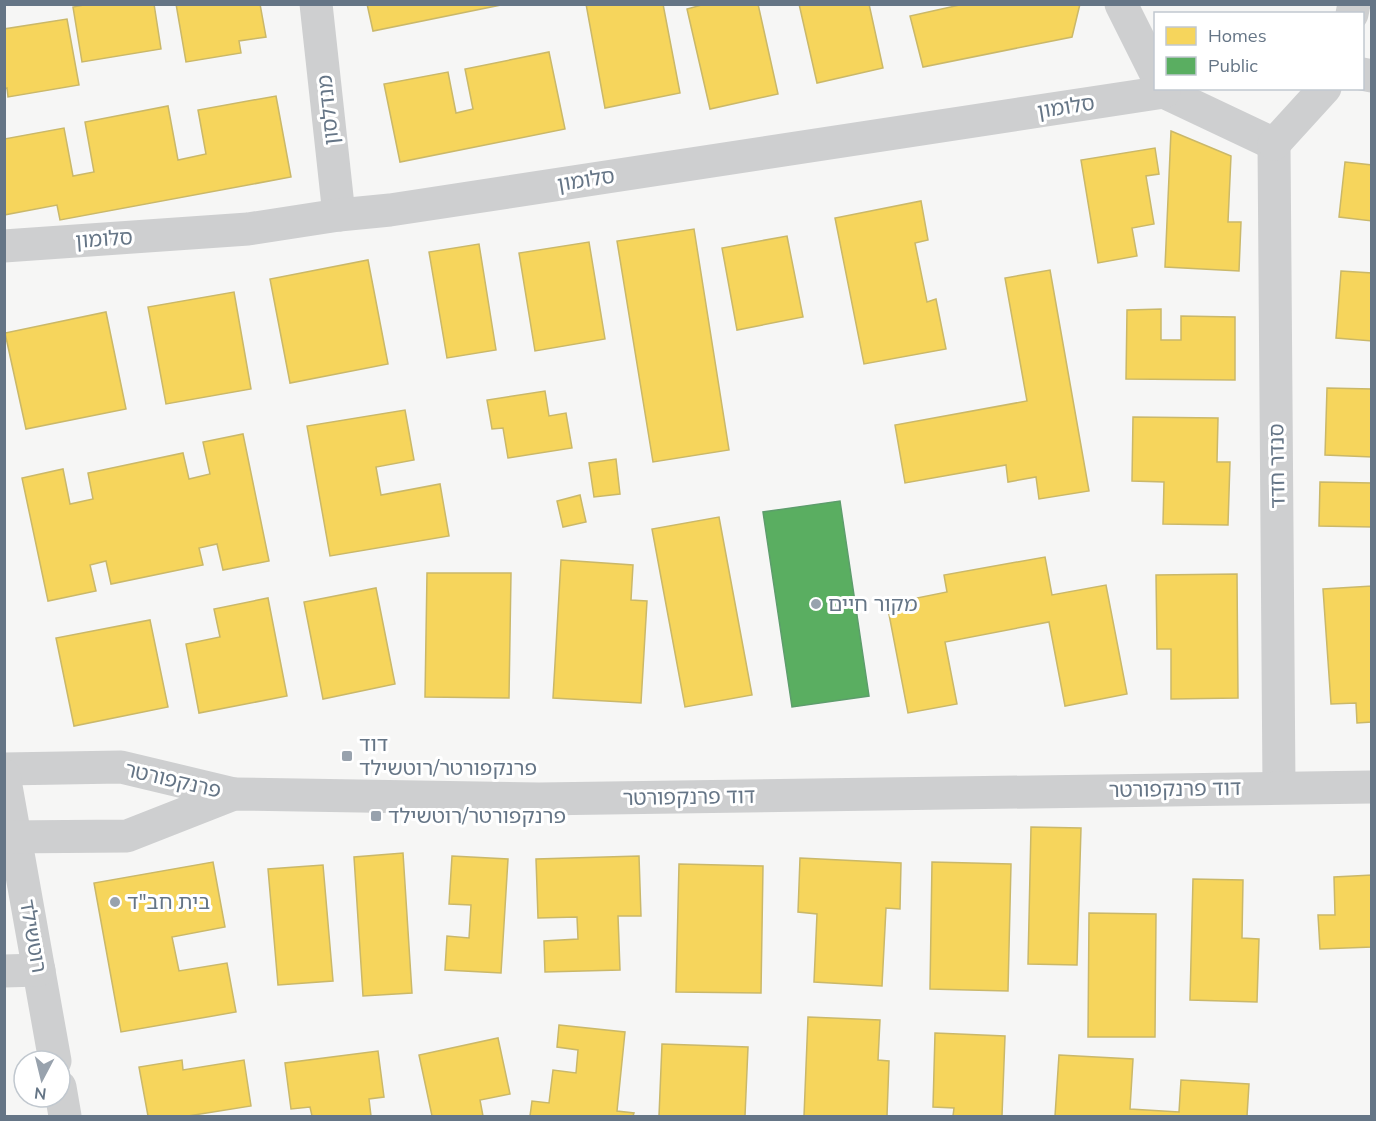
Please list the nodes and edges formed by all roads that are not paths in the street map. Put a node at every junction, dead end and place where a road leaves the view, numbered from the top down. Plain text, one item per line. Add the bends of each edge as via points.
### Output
1 (316, 4) edge
2 (1121, 4) edge
3 (1154, 71) edge
4 (1154, 86) edge
5 (1171, 90) edge
6 (1323, 90) edge
7 (1274, 144) junction
8 (339, 215) junction
9 (4, 246) edge
10 (4, 769) edge
11 (4, 775) edge
12 (1279, 787) junction
13 (1371, 787) edge
14 (234, 794) junction
15 (10, 837) edge
16 (39, 970) junction
17 (4, 971) edge
18 (53, 1049) edge

1 - 8 street, מנדלסון
2 - 3 street
4 - 8 street, סלומון via 390,210
5 - 7 street
6 - 7 street
7 - 12 street, סנדר חדד
8 - 9 street, סלומון via 248,230
10 - 14 street, פרנקפורטר via 121,767
11 - 15 street, רוטשילד
12 - 13 street, דוד פרנקפורטר
12 - 14 street, דוד פרנקפורטר via 539,799
14 - 15 street, דוד פרנקפורטר via 128,836
15 - 16 street, רוטשילד
16 - 17 street
16 - 18 street, רוטשילד

